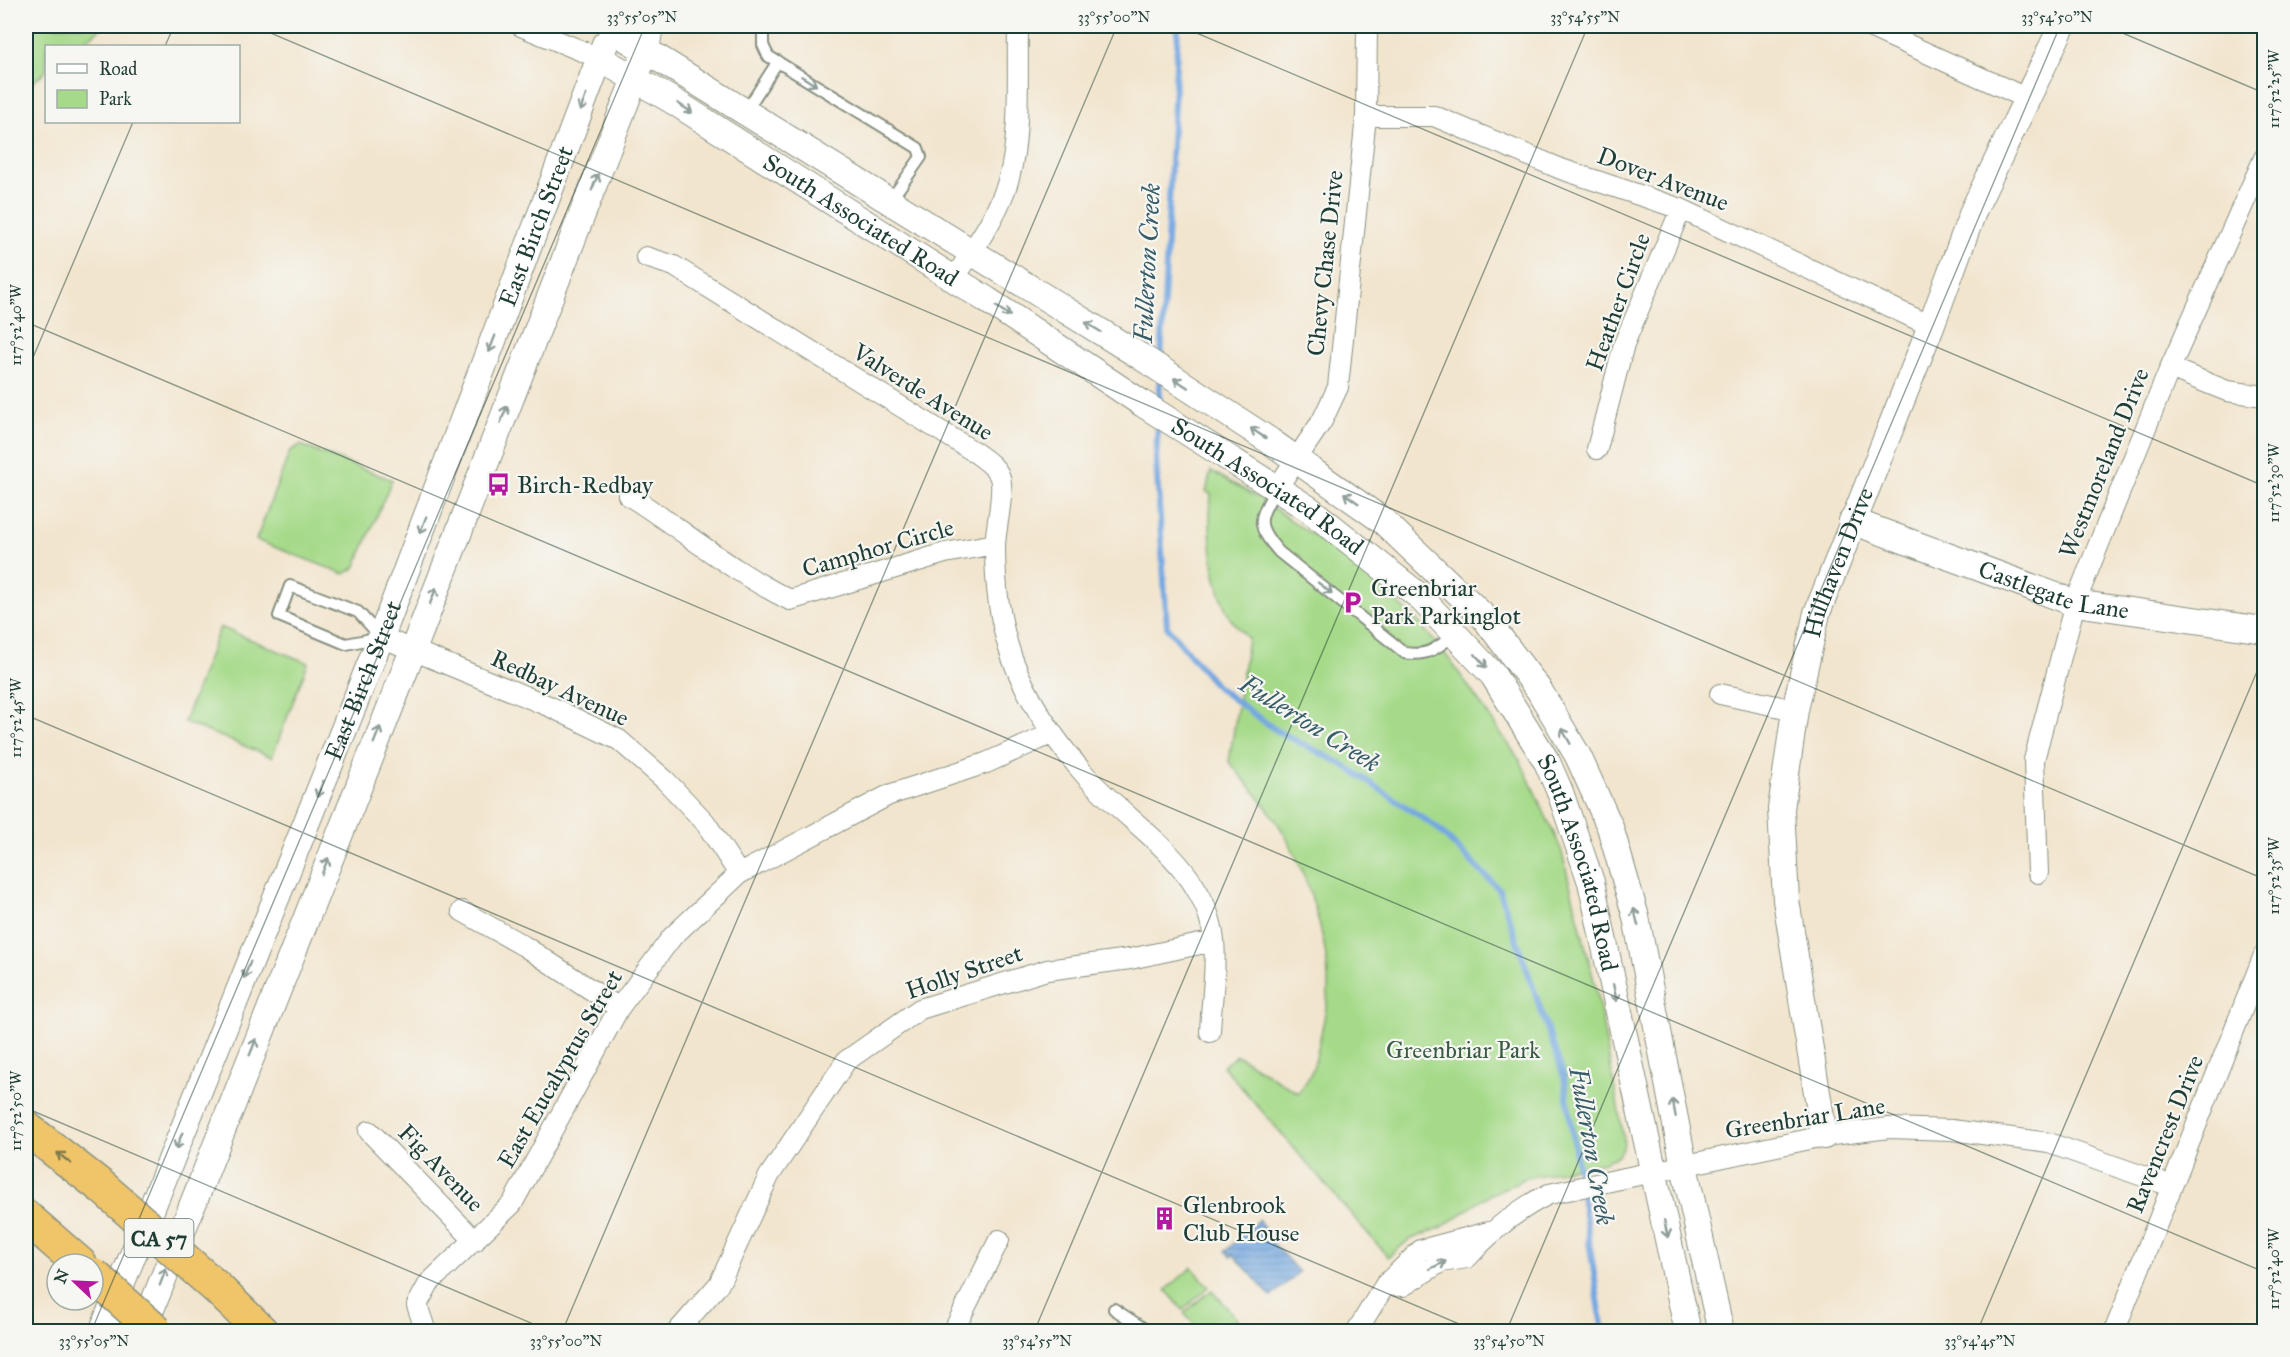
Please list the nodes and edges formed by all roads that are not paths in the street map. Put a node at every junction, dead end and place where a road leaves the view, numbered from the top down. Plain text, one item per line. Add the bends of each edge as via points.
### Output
1 (521, 26) edge
2 (610, 26) edge
3 (763, 26) edge
4 (1018, 26) edge
5 (1367, 26) edge
6 (1867, 26) edge
7 (2062, 26) edge
8 (648, 38) edge
9 (599, 58) junction
10 (778, 61) junction
11 (635, 78) junction
12 (2026, 98) junction
13 (746, 111) junction
14 (1366, 116) junction
15 (2265, 158) edge
16 (890, 201) junction
17 (1681, 209) junction
18 (971, 251) junction
19 (646, 257) dead end
20 (954, 279) junction
21 (1931, 326) junction
22 (2170, 368) junction
23 (2265, 396) edge
24 (1597, 449) dead end
25 (1297, 460) junction
26 (1277, 488) junction
27 (628, 495) dead end
28 (1852, 521) junction
29 (995, 544) junction
30 (2075, 603) junction
31 (2265, 630) edge
32 (1456, 633) junction
33 (381, 637) junction
34 (413, 650) junction
35 (1720, 694) dead end
36 (1795, 710) junction
37 (1051, 734) junction
38 (2038, 873) dead end
39 (739, 874) junction
40 (462, 911) dead end
41 (1214, 941) junction
42 (2265, 956) edge
43 (619, 1008) junction
44 (1210, 1032) dead end
45 (26, 1128) edge
46 (369, 1131) dead end
47 (1824, 1136) junction
48 (1684, 1166) junction
49 (1654, 1172) junction
50 (2171, 1186) junction
51 (26, 1217) edge
52 (999, 1240) dead end
53 (475, 1241) junction
54 (66, 1252) edge
55 (105, 1286) edge
56 (1114, 1310) dead end
57 (102, 1332) edge
58 (142, 1332) edge
59 (158, 1332) edge
60 (262, 1332) edge
61 (426, 1332) edge
62 (677, 1332) edge
63 (954, 1332) edge
64 (1149, 1332) edge
65 (1356, 1332) edge
66 (1688, 1332) edge
67 (1721, 1332) edge
68 (2114, 1332) edge

1 - 9 street, South Associated Road
2 - 8 street, South Associated Road
2 - 9 street, East Birch Street
3 - 10 lane via 763,45 768,56
4 - 18 street via 1015,129 1009,178
5 - 14 street, Chevy Chase Drive
6 - 12 street
7 - 12 street, Hillhaven Drive
8 - 11 street, East Birch Street
8 - 13 street, South Associated Road
9 - 11 street, South Associated Road
9 -> 33 street, East Birch Street
10 - 13 lane
10 -> 16 lane via 918,148 921,157
11 -> 20 street, South Associated Road
34 -> 11 street, East Birch Street
12 - 21 street, Hillhaven Drive via 1974,209
13 - 16 street, South Associated Road
14 - 17 street, Dover Avenue via 1434,116 1561,169
14 - 25 street, Chevy Chase Drive via 1338,387
15 - 22 street, Westmoreland Drive
16 - 18 street, South Associated Road
17 - 21 street, Dover Avenue
17 - 24 street, Heather Circle via 1624,344
18 - 20 street
25 -> 18 street, South Associated Road
19 - 29 street, Valverde Avenue via 674,266 986,460 1000,475 1002,486
20 -> 26 street, South Associated Road
21 - 28 street, Hillhaven Drive
22 - 23 street via 2227,391
22 - 30 street, Westmoreland Drive
25 - 26 street, Chevy Chase Drive
48 -> 25 street, South Associated Road via 1636,917 1610,827 1578,756 1539,690 1484,617 1383,521
26 - 32 street, South Associated Road via 1419,596
26 -> 32 lane via 1261,517 1263,534 1279,552 1405,653 1430,653
27 - 29 street, Camphor Circle via 759,586 790,600 945,552
28 - 30 street, Castlegate Lane
28 - 36 street, Hillhaven Drive via 1817,613
29 - 37 street, Valverde Avenue via 1003,629 1025,688
30 - 31 street, Castlegate Lane
30 - 38 street, Westmoreland Drive via 2034,760
32 -> 49 street, South Associated Road via 1493,675 1547,762 1560,792 1591,882
33 - 33 lane via 358,612 290,586 279,616 346,644
33 - 34 street, Redbay Avenue
33 -> 57 street, East Birch Street
34 - 39 street, Redbay Avenue via 551,707 619,740 705,822
58 -> 34 street, East Birch Street
35 - 36 street
36 - 47 street, Hillhaven Drive via 1781,809 1786,900
37 - 39 street, East Eucalyptus Street via 986,764 889,795
37 - 41 street, Valverde Avenue via 1087,777 1172,857 1207,912
39 - 43 street, East Eucalyptus Street via 672,937
40 - 43 street
41 - 44 street, Valverde Avenue
41 - 62 street, Holly Street via 1130,959 1047,970 920,1009 846,1060 769,1176 719,1284
42 - 50 street, Ravencrest Drive
43 - 53 street, East Eucalyptus Street via 512,1204
60 -> 45 highway, CA 57, bridge via 102,1187
46 - 53 street, Fig Avenue
47 - 48 street, Greenbriar Lane
47 - 50 street, Greenbriar Lane via 1889,1128 1952,1130 2049,1143
48 - 49 street, Greenbriar Lane
48 - 67 street, South Associated Road
49 - 65 street, Greenbriar Lane via 1549,1194 1528,1204 1489,1232 1467,1258 1441,1262 1403,1286 1385,1285
49 -> 66 street, South Associated Road
50 - 68 street, Ravencrest Drive
51 - 54 highway
52 - 63 street
53 - 61 street, East Eucalyptus Street via 429,1283 417,1305
55 - 59 highway, CA 57, bridge
56 - 64 lane

